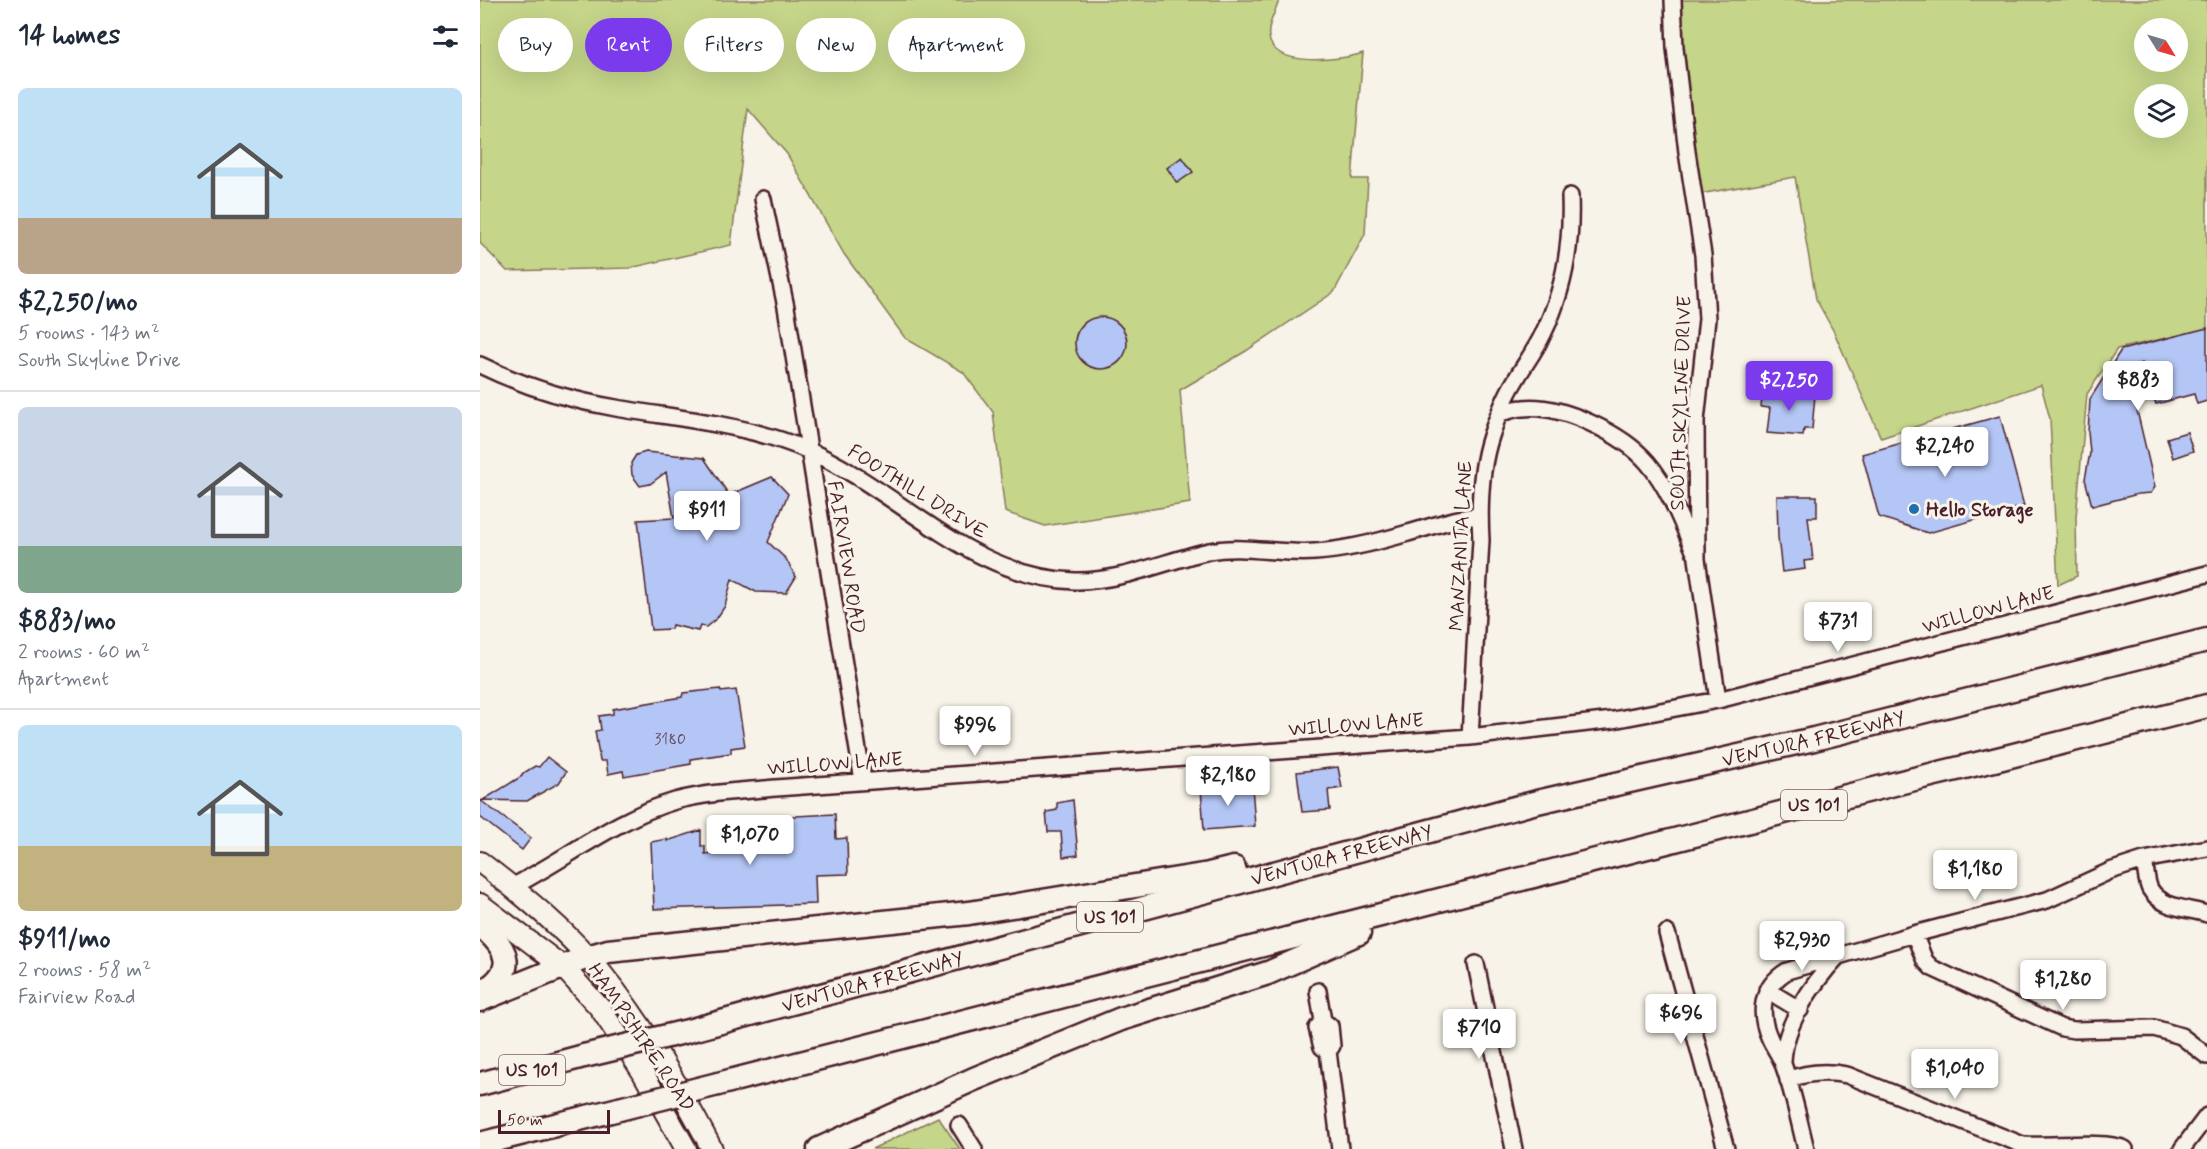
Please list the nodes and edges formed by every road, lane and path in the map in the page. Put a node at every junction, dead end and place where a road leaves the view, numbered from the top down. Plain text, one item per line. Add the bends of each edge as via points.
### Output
1 (1673, 0) edge
2 (1570, 196) dead end
3 (763, 199) dead end
4 (480, 365) edge
5 (1501, 412) junction
6 (808, 450) junction
7 (1480, 516) junction
8 (1697, 559) junction
9 (2207, 573) edge
10 (2207, 640) edge
11 (1718, 700) junction
12 (2207, 706) edge
13 (1470, 737) junction
14 (863, 782) junction
15 (1537, 802) junction
16 (2207, 848) edge
17 (2144, 860) junction
18 (480, 862) edge
19 (480, 880) edge
20 (512, 887) junction
21 (480, 904) edge
22 (1421, 906) junction
23 (2207, 914) edge
24 (480, 925) edge
25 (1667, 933) dead end
26 (1914, 934) junction
27 (1838, 956) junction
28 (587, 957) junction
29 (1476, 964) dead end
30 (562, 968) junction
31 (1767, 990) junction
32 (1318, 991) dead end
33 (480, 993) edge
34 (480, 1000) edge
35 (1800, 1010) junction
36 (2207, 1056) edge
37 (1783, 1062) junction
38 (1788, 1080) junction
39 (480, 1084) edge
40 (2207, 1116) edge
41 (958, 1125) dead end
42 (480, 1144) edge
43 (686, 1149) edge
44 (712, 1149) edge
45 (819, 1149) edge
46 (974, 1149) edge
47 (1340, 1149) edge
48 (1514, 1149) edge
49 (1726, 1149) edge
50 (1806, 1149) edge
51 (2125, 1149) edge
52 (2182, 1149) edge

1 - 8 street, SOUTH SKYLINE DRIVE via 1707,319 1696,421
2 - 5 street, MANZANITA LANE via 1569,246 1559,291 1544,332
3 - 6 street, FAIRVIEW ROAD via 786,307
4 - 6 street, FOOTHILL DRIVE via 568,397 741,429
5 - 7 street, MANZANITA LANE via 1483,466
5 - 8 street via 1524,407 1563,413 1594,425 1633,449 1661,482
6 - 7 street, FOOTHILL DRIVE via 842,466 941,533 987,558 1024,574 1055,579 1102,579 1211,550 1312,553 1339,549
6 - 14 street, FAIRVIEW ROAD
7 - 13 street, MANZANITA LANE
8 - 11 street, SOUTH SKYLINE DRIVE
9 - 11 street, WILLOW LANE
10 - 15 highway, VENTURA FREEWAY / US 101 via 1814,739
11 - 13 street, WILLOW LANE via 1613,720
12 - 22 highway, US 101
13 - 14 street, WILLOW LANE
14 - 20 street, WILLOW LANE via 720,793 674,801 637,816
15 - 28 highway via 1484,806 1209,874 969,913 612,951
15 - 39 highway, VENTURA FREEWAY / US 101, bridge
16 - 17 street
17 - 23 street via 2149,886 2161,900
17 - 26 street via 2047,900
18 - 20 main road, HAMPSHIRE ROAD
19 - 20 main road via 493,888
20 - 28 main road, HAMPSHIRE ROAD
21 - 30 main road, HAMPSHIRE ROAD
22 - 42 highway, US 101, bridge
22 - 45 highway via 1268,973 1121,1019 974,1079
24 - 33 highway via 500,944 507,961 495,984
25 - 49 street
26 - 27 street
26 - 36 street via 1932,968 2051,1024 2074,1030 2154,1028 2181,1036
27 - 31 street via 1787,971
27 - 35 street via 1817,978
28 - 30 highway
28 - 44 main road, HAMPSHIRE ROAD via 655,1050
29 - 48 street
30 - 34 highway
30 - 43 main road, HAMPSHIRE ROAD via 600,1008 644,1073
31 - 35 street
31 - 37 street via 1763,1005 1765,1026
32 - 47 street via 1323,1021 1330,1026 1332,1046 1328,1051
35 - 37 street via 1783,1051
37 - 38 street
38 - 50 street
38 - 51 street via 1832,1072 2023,1144 2112,1145
40 - 52 street
41 - 46 street

